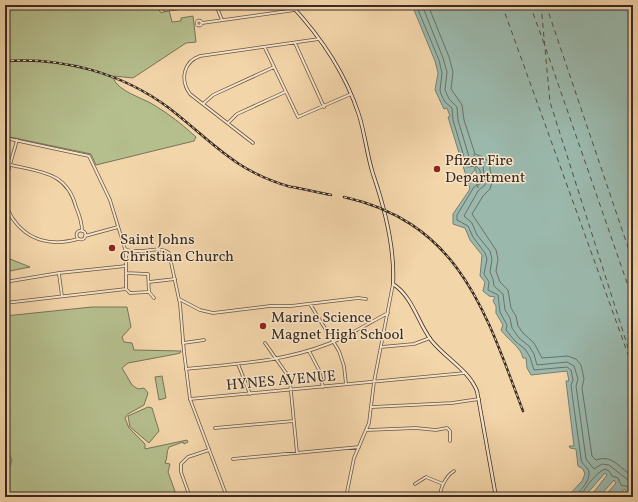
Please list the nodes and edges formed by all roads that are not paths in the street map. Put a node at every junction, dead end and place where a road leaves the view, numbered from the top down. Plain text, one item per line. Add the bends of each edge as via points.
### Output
1 (21, 5) edge
2 (162, 5) edge
3 (216, 5) edge
4 (291, 5) edge
5 (190, 7) dead end
6 (5, 8) edge
7 (295, 10) junction
8 (222, 20) junction
9 (202, 23) dead end
10 (321, 39) junction
11 (295, 43) junction
12 (265, 47) junction
13 (274, 68) junction
14 (285, 92) junction
15 (351, 94) junction
16 (203, 104) junction
17 (324, 107) junction
18 (228, 123) junction
19 (5, 138) edge
20 (17, 140) junction
21 (253, 143) dead end
22 (10, 165) junction
23 (118, 227) junction
24 (82, 231) junction
25 (76, 236) junction
26 (85, 236) junction
27 (78, 239) junction
28 (72, 240) junction
29 (126, 250) junction
30 (126, 266) junction
31 (126, 273) junction
32 (59, 274) junction
33 (175, 279) junction
34 (5, 282) edge
35 (149, 282) junction
36 (394, 284) junction
37 (126, 290) junction
38 (149, 292) junction
39 (62, 296) junction
40 (154, 298) dead end
41 (179, 298) junction
42 (366, 299) dead end
43 (5, 303) edge
44 (310, 304) junction
45 (388, 313) junction
46 (430, 338) junction
47 (204, 340) dead end
48 (334, 342) junction
49 (183, 343) junction
50 (265, 343) dead end
51 (381, 347) junction
52 (309, 351) junction
53 (276, 359) junction
54 (238, 364) junction
55 (186, 369) junction
56 (465, 373) junction
57 (374, 382) junction
58 (346, 384) junction
59 (323, 387) junction
60 (291, 390) junction
61 (250, 394) junction
62 (190, 399) junction
63 (479, 399) junction
64 (372, 407) junction
65 (294, 421) junction
66 (215, 428) dead end
67 (367, 430) junction
68 (450, 441) dead end
69 (359, 447) junction
70 (209, 450) junction
71 (297, 453) junction
72 (233, 459) dead end
73 (454, 471) dead end
74 (415, 484) dead end
75 (443, 484) junction
76 (190, 497) edge
77 (226, 497) edge
78 (346, 497) edge
79 (440, 497) edge
80 (496, 497) edge

1 - 6 street
2 - 5 street via 166,10
3 - 8 street
4 - 7 main road
7 - 8 street
7 - 10 main road
8 - 9 street
10 - 11 street
10 - 15 main road via 336,61
11 - 12 street
11 - 17 street
12 - 13 street
12 - 16 street via 200,56 191,61 184,75 186,88
13 - 14 street
13 - 16 street via 213,94
14 - 17 street via 298,117
14 - 18 street via 237,114
15 - 17 street
15 - 36 main road via 359,114 383,203
16 - 18 street
18 - 21 street
19 - 20 street
20 - 22 street
20 - 23 street via 91,157 110,200
22 - 24 street via 51,175 66,184 74,197
22 - 28 street via 5,194 8,210 17,224 29,235 41,240 55,243
23 - 26 street
23 - 29 street
24 - 25 street via 77,232
24 - 26 street
25 - 27 street
25 - 28 street
26 - 27 street via 83,240
27 - 28 street
29 - 30 street
29 - 33 street via 167,251
30 - 31 street
30 - 32 street
31 - 35 street via 148,274
31 - 37 street
32 - 34 street
32 - 39 street
33 - 35 street
33 - 41 street
35 - 38 street
36 - 45 street
36 - 46 main road via 405,294
37 - 38 street via 130,293
37 - 39 street
38 - 40 street
39 - 43 street
41 - 44 street via 211,313
41 - 49 street
42 - 44 street
44 - 48 street
45 - 48 street
45 - 51 street
46 - 51 street via 414,344
46 - 56 main road
47 - 49 street
48 - 52 street
48 - 58 street via 342,358
49 - 55 street
50 - 53 street
51 - 57 street
52 - 53 street
52 - 59 street via 319,370
53 - 54 street
53 - 60 street via 289,377
54 - 55 street
54 - 61 street
55 - 62 street
56 - 57 street, HYNES AVENUE
56 - 63 main road via 474,384
57 - 58 street, HYNES AVENUE
57 - 64 street
58 - 59 street, HYNES AVENUE
59 - 60 street, HYNES AVENUE
60 - 61 street, HYNES AVENUE
60 - 65 street
61 - 62 street, HYNES AVENUE
62 - 70 street
63 - 64 street
63 - 80 main road
64 - 67 street
65 - 66 street
65 - 71 street
67 - 68 street via 447,428 450,431
67 - 69 street
69 - 71 street
69 - 78 street via 351,466
70 - 76 street via 188,458 181,464 181,472
70 - 77 street
71 - 72 street
73 - 75 street
74 - 75 street via 426,477
75 - 79 street

